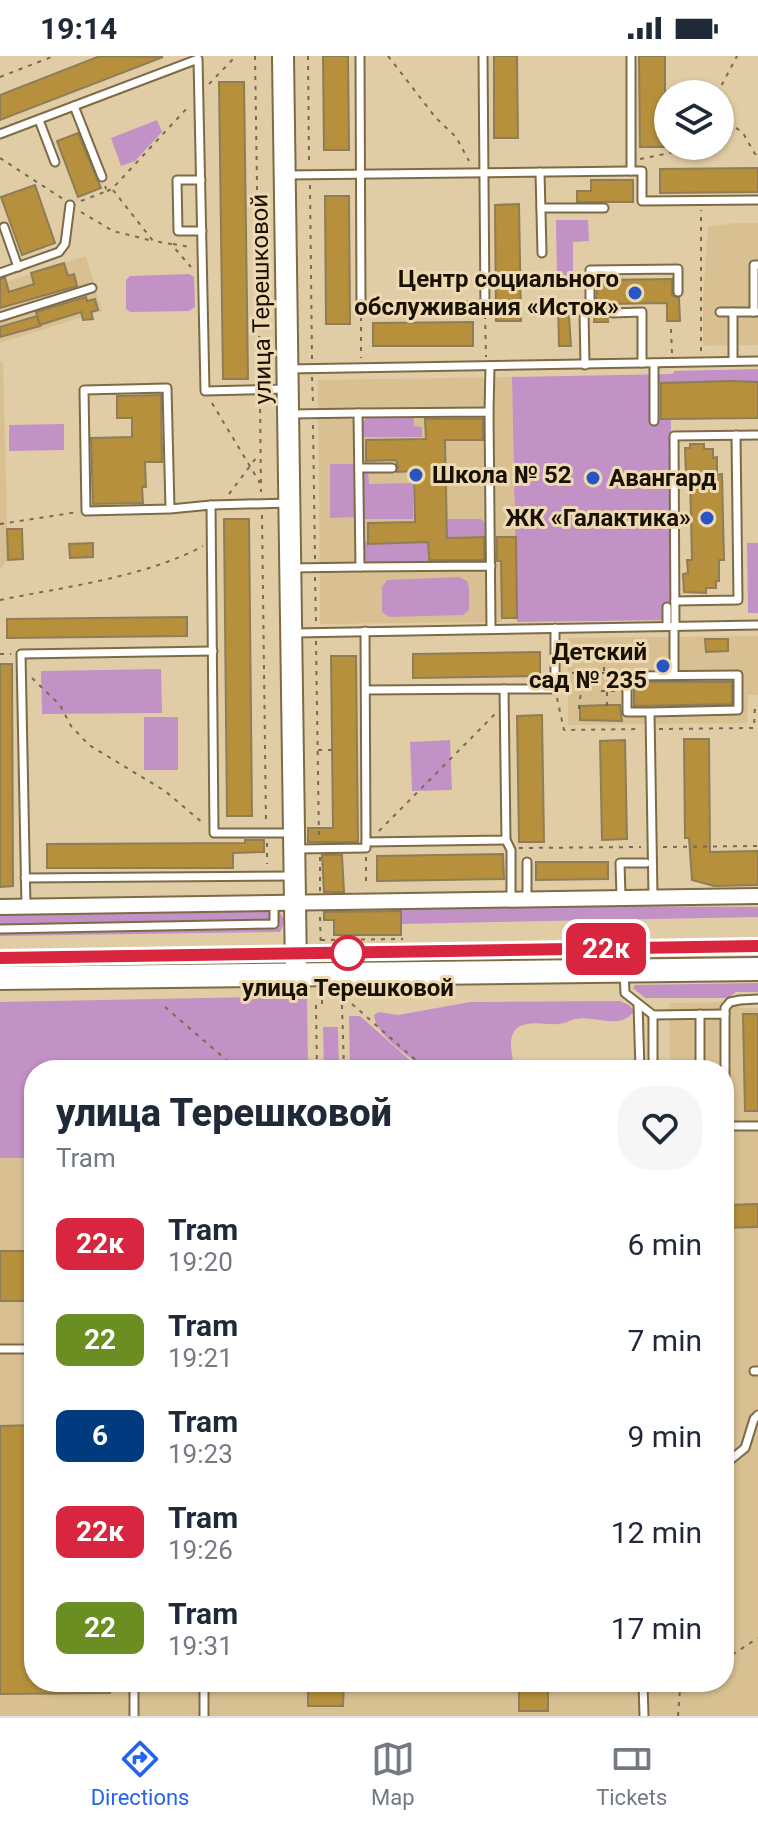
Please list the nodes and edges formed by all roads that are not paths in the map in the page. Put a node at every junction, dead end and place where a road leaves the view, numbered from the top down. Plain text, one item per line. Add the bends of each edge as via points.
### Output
1 (283, 56) edge
2 (360, 56) edge
3 (483, 56) edge
4 (631, 56) edge
5 (201, 57) edge
6 (74, 106) junction
7 (39, 120) junction
8 (0, 134) edge
9 (55, 162) dead end
10 (177, 171) dead end
11 (631, 171) junction
12 (540, 172) junction
13 (480, 173) junction
14 (361, 174) junction
15 (285, 175) junction
16 (102, 177) road end
17 (177, 180) junction
18 (201, 180) junction
19 (758, 200) edge
20 (70, 205) road end
21 (541, 208) junction
22 (604, 208) dead end
23 (4, 227) dead end
24 (202, 231) junction
25 (542, 253) dead end
26 (758, 265) edge
27 (18, 267) junction
28 (0, 273) edge
29 (92, 288) dead end
30 (678, 292) dead end
31 (720, 312) dead end
32 (733, 312) junction
33 (756, 312) edge
34 (612, 313) dead end
35 (0, 317) edge
36 (733, 361) junction
37 (758, 361) edge
38 (642, 363) junction
39 (654, 363) junction
40 (585, 365) junction
41 (488, 366) junction
42 (287, 379) junction
43 (489, 412) junction
44 (358, 413) junction
45 (288, 414) junction
46 (654, 421) dead end
47 (736, 435) junction
48 (758, 435) edge
49 (359, 468) junction
50 (392, 468) dead end
51 (289, 503) junction
52 (211, 505) junction
53 (170, 509) junction
54 (491, 566) junction
55 (360, 567) junction
56 (290, 568) junction
57 (675, 601) junction
58 (667, 607) dead end
59 (758, 625) edge
60 (672, 626) junction
61 (555, 628) junction
62 (491, 629) junction
63 (365, 631) junction
64 (291, 633) junction
65 (213, 651) junction
66 (674, 675) junction
67 (504, 689) junction
68 (366, 690) junction
69 (650, 712) junction
70 (506, 840) junction
71 (294, 841) junction
72 (366, 845) junction
73 (527, 862) dead end
74 (646, 863) dead end
75 (295, 876) junction
76 (25, 878) junction
77 (758, 896) edge
78 (621, 897) junction
79 (653, 897) junction
80 (527, 898) junction
81 (511, 899) junction
82 (274, 902) junction
83 (295, 902) junction
84 (26, 906) junction
85 (0, 907) edge
86 (0, 929) edge
87 (758, 969) edge
88 (624, 970) junction
89 (296, 973) junction
90 (0, 978) edge
91 (758, 999) edge
92 (638, 1004) junction
93 (700, 1014) junction
94 (725, 1014) junction
95 (653, 1015) junction
96 (640, 1060) edge
97 (653, 1060) edge
98 (700, 1060) edge
99 (725, 1060) edge
100 (734, 1126) edge
101 (758, 1126) edge
102 (0, 1349) edge
103 (24, 1349) edge
104 (758, 1415) edge
105 (734, 1457) edge
106 (134, 1692) edge
107 (204, 1692) edge
108 (643, 1692) edge
109 (134, 1716) edge
110 (204, 1716) edge
111 (644, 1716) edge

1 - 15 street, улица Терешковой
2 - 14 lane
3 - 13 lane
4 - 11 lane
5 - 6 lane
5 - 18 lane
6 - 7 lane
6 - 16 lane
7 - 8 lane
7 - 9 lane
10 - 17 lane
11 - 12 lane
11 - 19 lane via 642,171 642,201
12 - 13 lane
12 - 21 lane
13 - 14 lane
13 - 14 lane via 485,306 361,307
14 - 15 lane
15 - 42 street, улица Терешковой
17 - 18 lane
17 - 24 lane via 178,231
18 - 24 lane
20 - 27 lane via 65,244 59,252
21 - 22 lane
21 - 25 lane
23 - 27 lane
24 - 42 lane via 205,391 260,390
26 - 33 lane
27 - 28 lane
29 - 35 lane
30 - 40 lane via 678,269 590,270
31 - 32 lane
32 - 33 lane
32 - 36 lane
34 - 38 lane via 642,312
36 - 37 lane
36 - 39 lane
38 - 39 lane
38 - 40 lane
39 - 46 lane
40 - 41 lane
41 - 42 lane via 312,369
41 - 43 lane
42 - 45 street, улица Терешковой
43 - 44 lane
43 - 54 lane
44 - 45 lane
44 - 49 lane
45 - 51 street, улица Терешковой
47 - 48 lane
47 - 57 lane via 674,436
47 - 57 lane via 738,600
49 - 50 lane
49 - 55 lane
51 - 52 lane
51 - 56 street, улица Терешковой
52 - 53 lane
52 - 65 lane
53 - 53 lane via 86,511 84,390 167,388
54 - 55 lane
54 - 62 lane
55 - 56 lane
56 - 64 street, улица Терешковой
57 - 60 lane
58 - 60 lane
59 - 60 lane
60 - 61 lane
60 - 66 lane
61 - 62 lane
61 - 67 lane via 555,689
62 - 63 lane
63 - 64 lane
63 - 68 lane
64 - 71 street, улица Терешковой
65 - 71 lane via 214,833
65 - 76 lane via 21,654
66 - 69 lane via 627,676 627,712
66 - 69 lane via 738,675 738,710
67 - 68 lane
67 - 70 lane
68 - 72 lane
69 - 79 lane
70 - 72 lane
70 - 81 lane
71 - 72 lane via 319,849
71 - 75 street, улица Терешковой
73 - 80 lane
74 - 78 lane via 620,863
75 - 76 lane
75 - 83 street, улица Терешковой
76 - 84 lane
77 - 79 street
78 - 79 street
78 - 80 street
80 - 81 street
81 - 83 street
82 - 83 street
82 - 84 street
82 - 86 lane via 274,924
83 - 89 street, улица Терешковой
84 - 85 street
87 - 88 main road
88 - 89 main road
88 - 92 lane via 625,993
89 - 90 main road
91 - 94 lane via 730,1002
92 - 95 lane
92 - 96 lane
93 - 94 lane
93 - 95 lane
93 - 98 lane
94 - 99 lane
95 - 97 lane
100 - 101 lane
102 - 103 lane
104 - 105 lane via 745,1448
106 - 109 lane
107 - 110 lane
108 - 111 lane

